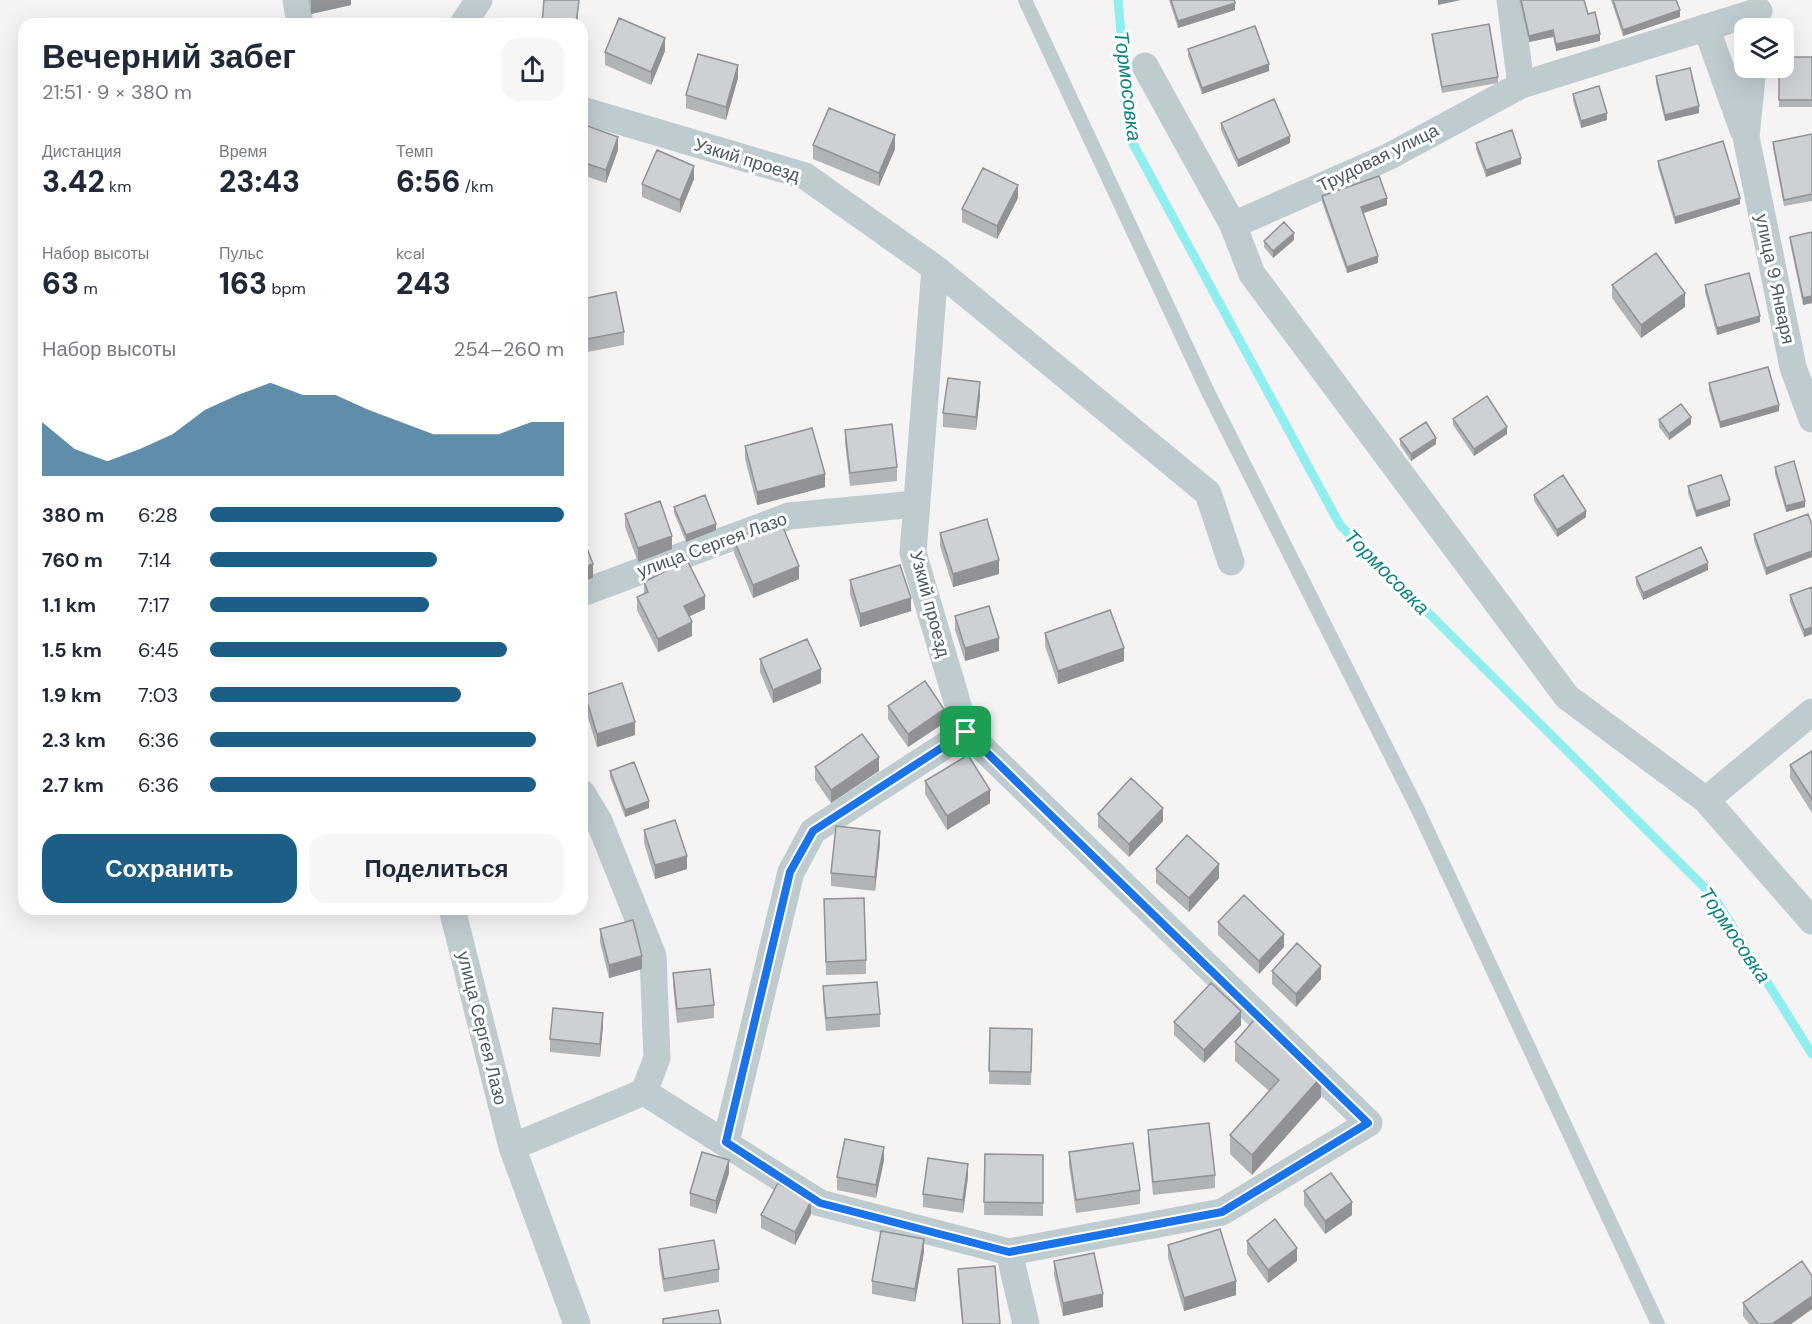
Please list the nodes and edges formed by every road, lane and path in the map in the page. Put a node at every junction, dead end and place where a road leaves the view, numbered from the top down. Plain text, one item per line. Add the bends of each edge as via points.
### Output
1 (296, 0) edge
2 (1025, 0) edge
3 (1510, 0) edge
4 (1757, 13) edge
5 (299, 18) edge
6 (1706, 27) junction
7 (1145, 66) dead end
8 (1752, 78) edge
9 (1521, 85) junction
10 (588, 112) edge
11 (1746, 137) junction
12 (1233, 225) junction
13 (935, 268) junction
14 (1812, 419) edge
15 (916, 504) junction
16 (1231, 562) dead end
17 (588, 591) edge
18 (1812, 712) edge
19 (966, 732) junction
20 (1706, 800) junction
21 (588, 803) edge
22 (454, 915) edge
23 (1812, 921) edge
24 (644, 1092) junction
25 (726, 1142) junction
26 (512, 1147) junction
27 (1009, 1252) junction
28 (577, 1324) edge
29 (1026, 1324) edge
30 (1658, 1324) edge

1 - 5 street
2 - 30 lane via 1207,390 1423,821
3 - 9 street
4 - 6 street, Трудовая улица
6 - 9 street, Трудовая улица
6 - 11 street, улица 9 Января
7 - 12 street
8 - 11 street, улица 9 Января
9 - 12 street, Трудовая улица via 1388,157
10 - 13 street, Узкий проезд via 805,176
11 - 14 street, улица 9 Января via 1793,367
12 - 20 street via 1252,274 1567,697
13 - 15 street, Узкий проезд
13 - 16 street via 1208,493
15 - 17 street, улица Сергея Лазо via 789,516
15 - 19 street, Узкий проезд via 913,553
18 - 20 street
19 - 25 street via 813,831 790,872
19 - 27 street, Узкий проезд via 1368,1123 1222,1212
20 - 23 street
21 - 24 street via 599,820 653,956 657,1058
22 - 26 street, улица Сергея Лазо
24 - 25 street
24 - 26 street
25 - 27 street via 820,1203
26 - 28 street, улица Сергея Лазо
27 - 29 street

